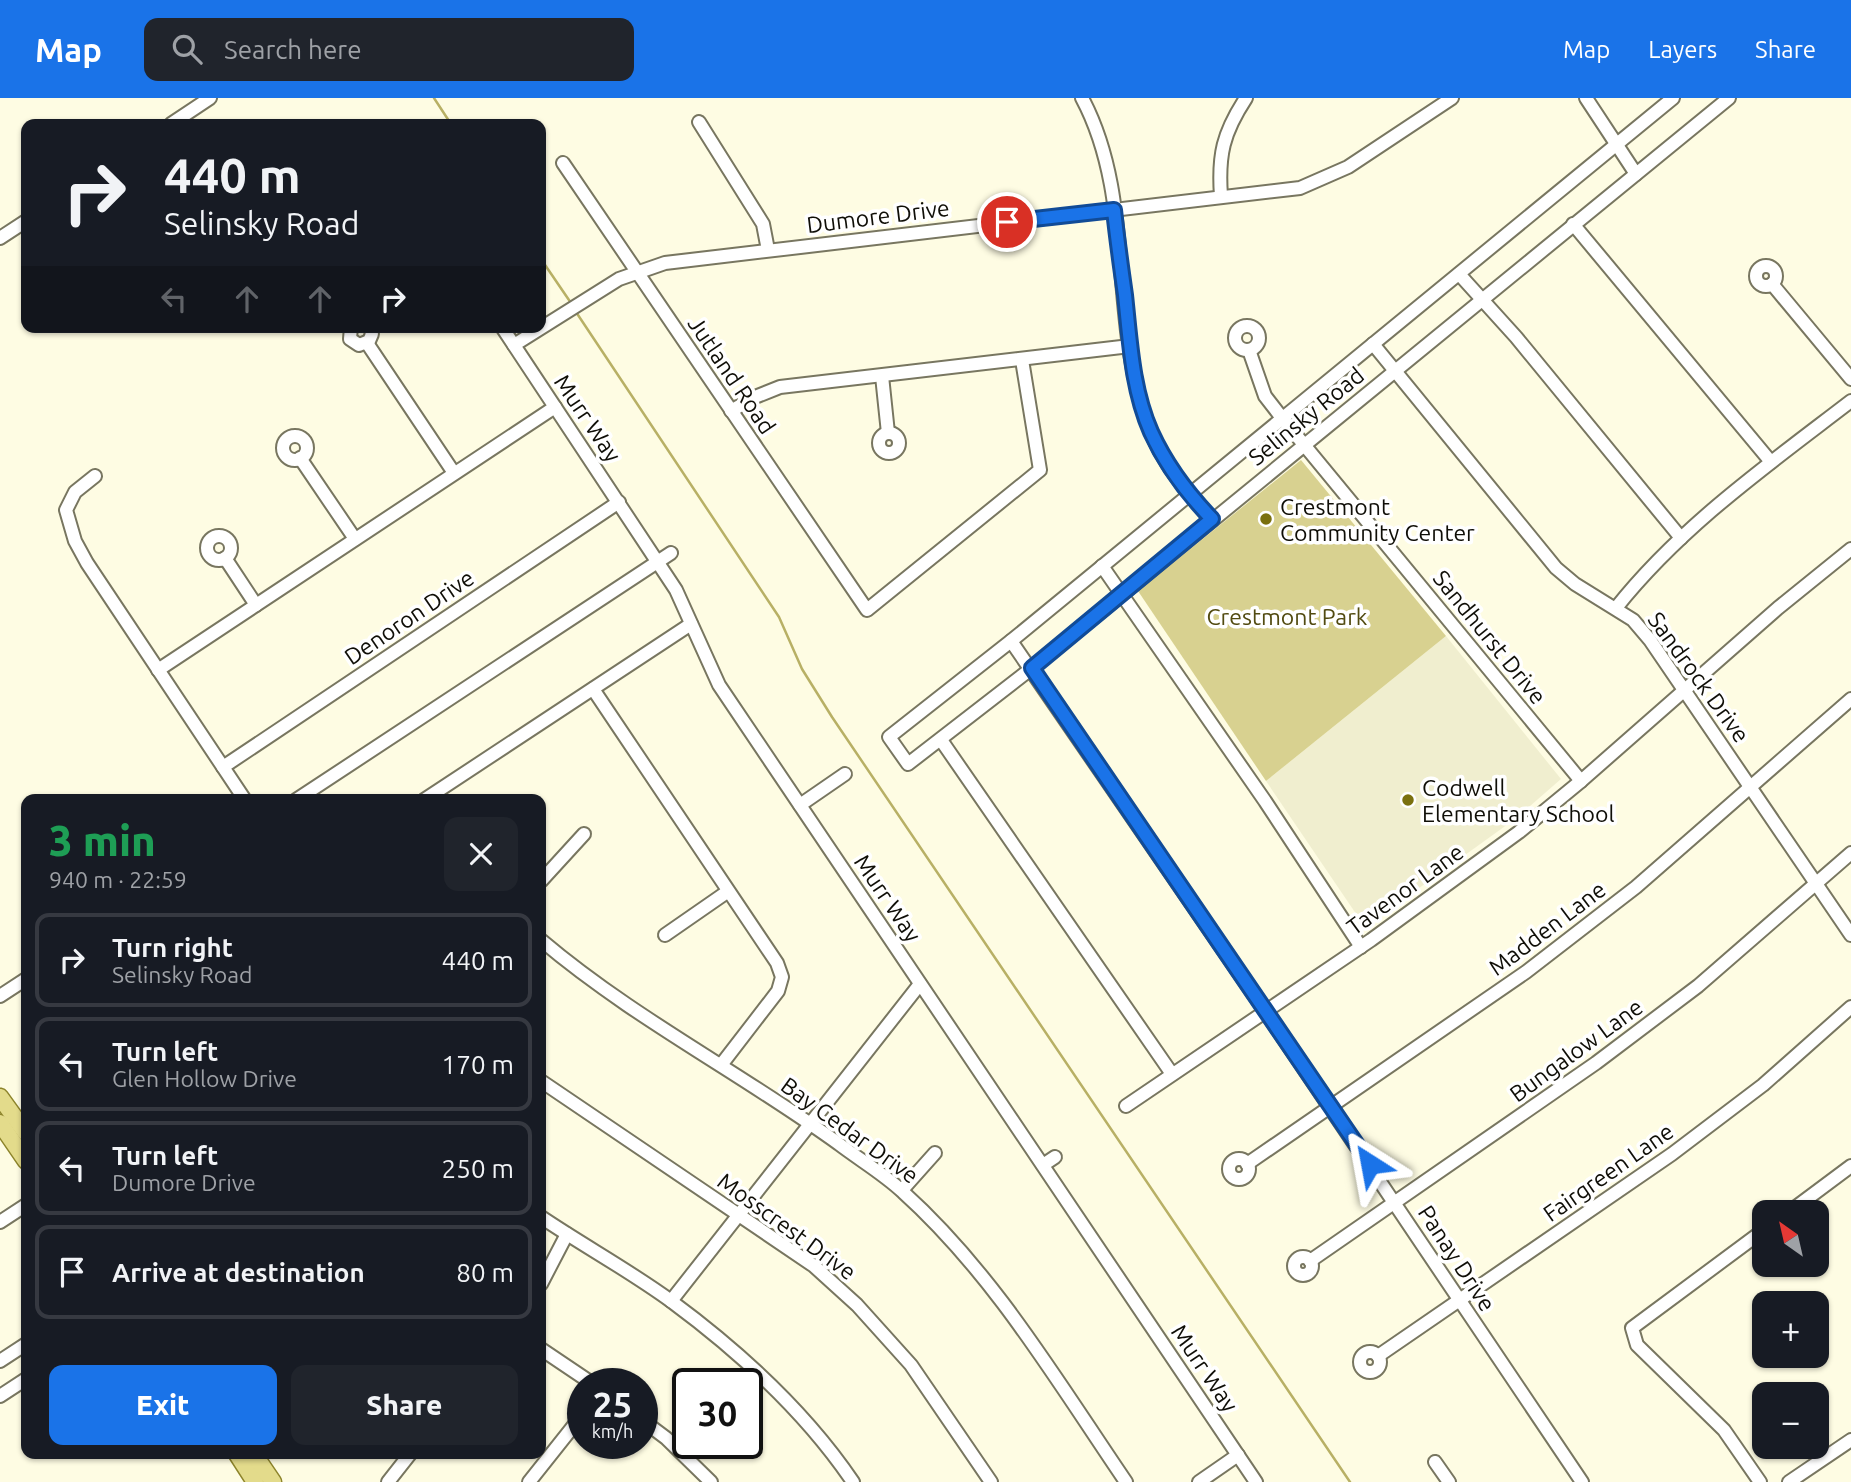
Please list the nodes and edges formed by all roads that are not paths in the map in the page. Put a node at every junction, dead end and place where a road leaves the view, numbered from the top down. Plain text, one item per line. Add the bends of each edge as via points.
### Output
1 (210, 98) edge
2 (1082, 98) edge
3 (1246, 98) edge
4 (1452, 98) edge
5 (1586, 98) edge
6 (1674, 98) edge
7 (1729, 98) edge
8 (178, 119) edge
9 (699, 122) dead end
10 (1616, 145) junction
11 (563, 163) dead end
12 (1636, 174) junction
13 (1221, 196) junction
14 (1114, 210) junction
15 (21, 224) edge
16 (1573, 224) junction
17 (0, 238) edge
18 (768, 250) junction
19 (636, 271) junction
20 (1459, 274) junction
21 (1772, 285) dead end
22 (1483, 301) junction
23 (546, 324) edge
24 (350, 333) edge
25 (371, 333) edge
26 (506, 333) edge
27 (532, 333) edge
28 (366, 343) junction
29 (1373, 344) junction
30 (514, 345) junction
31 (1130, 346) junction
32 (1249, 349) dead end
33 (1022, 360) junction
34 (1395, 370) junction
35 (882, 376) junction
36 (1851, 379) edge
37 (1851, 401) edge
38 (555, 407) junction
39 (731, 411) junction
40 (1282, 418) junction
41 (888, 433) dead end
42 (1304, 444) junction
43 (300, 458) dead end
44 (1771, 462) junction
45 (454, 473) junction
46 (95, 476) dead end
47 (1188, 494) junction
48 (619, 502) junction
49 (1212, 519) junction
50 (1681, 538) junction
51 (355, 539) junction
52 (1851, 549) edge
53 (671, 553) dead end
54 (225, 558) dead end
55 (658, 561) junction
56 (1102, 566) junction
57 (1121, 593) junction
58 (256, 605) junction
59 (1616, 608) junction
60 (691, 624) junction
61 (1012, 641) junction
62 (1032, 668) junction
63 (158, 670) junction
64 (593, 689) junction
65 (1683, 690) junction
66 (1851, 699) edge
67 (941, 740) junction
68 (223, 767) junction
69 (845, 774) dead end
70 (1581, 781) junction
71 (1751, 786) junction
72 (241, 794) edge
73 (305, 794) edge
74 (433, 794) edge
75 (800, 805) junction
76 (584, 834) dead end
77 (1851, 853) edge
78 (546, 876) edge
79 (1815, 884) junction
80 (727, 892) junction
81 (665, 935) dead end
82 (1851, 935) edge
83 (546, 944) edge
84 (1361, 947) junction
85 (21, 982) edge
86 (920, 984) junction
87 (0, 996) edge
88 (1851, 1007) edge
89 (1266, 1011) junction
90 (720, 1065) junction
91 (1172, 1074) junction
92 (546, 1084) edge
93 (2, 1105) edge
94 (1126, 1106) dead end
95 (1331, 1107) junction
96 (0, 1123) edge
97 (811, 1124) junction
98 (21, 1127) edge
99 (935, 1153) dead end
100 (21, 1154) edge
101 (1055, 1157) dead end
102 (1247, 1164) dead end
103 (1043, 1166) junction
104 (1851, 1166) edge
105 (902, 1190) junction
106 (1805, 1200) edge
107 (1396, 1203) junction
108 (21, 1208) edge
109 (741, 1214) junction
110 (546, 1220) edge
111 (0, 1222) edge
112 (567, 1234) junction
113 (1752, 1239) edge
114 (1310, 1261) dead end
115 (546, 1274) edge
116 (1459, 1300) junction
117 (671, 1301) junction
118 (21, 1347) edge
119 (546, 1352) edge
120 (1378, 1356) dead end
121 (0, 1361) edge
122 (569, 1368) edge
123 (21, 1381) edge
124 (0, 1396) edge
125 (658, 1432) edge
126 (567, 1434) edge
127 (1851, 1440) edge
128 (1238, 1455) junction
129 (240, 1459) edge
130 (257, 1459) edge
131 (406, 1459) edge
132 (1435, 1462) dead end
133 (256, 1482) edge
134 (273, 1482) edge
135 (388, 1482) edge
136 (529, 1482) edge
137 (711, 1482) edge
138 (853, 1482) edge
139 (991, 1482) edge
140 (1126, 1482) edge
141 (1199, 1482) edge
142 (1256, 1482) edge
143 (1449, 1482) edge
144 (1582, 1482) edge
145 (1760, 1482) edge
146 (1790, 1482) edge

1 - 8 street
2 - 14 street via 1106,154
3 - 13 street via 1225,139 1219,167
4 - 13 street, Dumore Drive via 1325,179 1300,188
5 - 10 street
6 - 10 street, Selinsky Road
7 - 12 street, Selinsky Road
9 - 18 street via 763,224
10 - 12 street
10 - 20 street, Selinsky Road
11 - 19 street, Jutland Road
12 - 16 street, Selinsky Road
13 - 14 street, Dumore Drive
14 - 18 street, Dumore Drive
14 - 31 street
15 - 17 street
16 - 22 street, Selinsky Road
16 - 44 street
18 - 19 street, Dumore Drive
19 - 23 street, Dumore Drive
19 - 39 street, Jutland Road
20 - 22 street
20 - 29 street, Selinsky Road
21 - 36 street
22 - 34 street, Selinsky Road
22 - 50 street
24 - 28 street via 352,342
25 - 28 street
26 - 30 street, Murr Way
27 - 30 street, Dumore Drive
28 - 45 street
29 - 34 street, Sandrock Drive
29 - 40 street, Selinsky Road
30 - 38 street, Murr Way
31 - 33 street
31 - 47 street via 1137,391 1150,430
32 - 40 street, Sandhurst Drive via 1265,396
33 - 35 street
33 - 39 street, Jutland Road via 1040,470 867,610
34 - 42 street, Selinsky Road
34 - 59 street, Sandrock Drive via 1556,568
35 - 39 street via 780,387
35 - 41 street
37 - 44 street
38 - 45 street
38 - 48 street, Murr Way
40 - 42 street, Sandhurst Drive
40 - 47 street, Selinsky Road
42 - 49 street, Selinsky Road
42 - 70 street, Sandhurst Drive
43 - 51 street
44 - 50 street
45 - 51 street
46 - 63 street via 75,492 66,510 75,541
47 - 49 street
47 - 56 street, Selinsky Road
48 - 55 street, Murr Way
48 - 68 street, Denoron Drive
49 - 57 street, Selinsky Road
50 - 59 street via 1643,573
51 - 58 street
52 - 65 street, Tavenor Lane
53 - 55 street
54 - 58 street
55 - 60 street, Murr Way
55 - 73 street
56 - 57 street
56 - 61 street, Selinsky Road
57 - 62 street, Selinsky Road
57 - 84 street
58 - 63 street
59 - 65 street, Sandrock Drive via 1650,640
60 - 64 street
60 - 75 street, Murr Way via 719,685
61 - 62 street, Panay Drive
61 - 67 street, Selinsky Road via 889,737 908,765
62 - 67 street, Selinsky Road
62 - 89 street, Panay Drive
63 - 68 street
64 - 74 street
64 - 80 street
65 - 70 street, Tavenor Lane
65 - 71 street, Sandrock Drive
66 - 71 street, Madden Lane
67 - 91 street
68 - 72 street
69 - 75 street
70 - 84 street, Tavenor Lane
71 - 79 street, Sandrock Drive
71 - 95 street, Madden Lane via 1636,887 1527,972
75 - 86 street, Murr Way
76 - 78 street
77 - 79 street, Bungalow Lane
79 - 82 street, Sandrock Drive
79 - 107 street, Bungalow Lane via 1647,1025
80 - 81 street
80 - 90 street via 782,977 778,991
83 - 90 street, Bay Cedar Drive via 622,1003
84 - 89 street, Tavenor Lane
85 - 87 street
86 - 97 street
86 - 103 street, Murr Way
88 - 116 street, Fairgreen Lane via 1763,1085 1672,1154
89 - 91 street, Tavenor Lane
89 - 95 street, Panay Drive
90 - 97 street, Bay Cedar Drive
91 - 94 street, Tavenor Lane
92 - 109 street, Mosscrest Drive
93 - 98 main road
95 - 102 street, Madden Lane
95 - 107 street, Panay Drive
96 - 100 main road
97 - 105 street, Bay Cedar Drive
97 - 109 street
99 - 105 street
101 - 103 street
103 - 128 street, Murr Way
104 - 106 street
105 - 140 street, Bay Cedar Drive via 997,1294
107 - 114 street, Bungalow Lane
107 - 116 street, Panay Drive
108 - 111 street
109 - 117 street
109 - 139 street, Mosscrest Drive via 814,1266 857,1305 911,1365
110 - 112 street
112 - 115 street
112 - 117 street
113 - 145 street via 1632,1328 1637,1345 1724,1430
116 - 120 street, Fairgreen Lane
116 - 144 street, Panay Drive
117 - 138 street via 738,1354 793,1406
118 - 121 street
119 - 122 street
123 - 124 street
125 - 137 street
126 - 136 street
127 - 146 street
128 - 141 street
128 - 142 street, Murr Way
129 - 133 main road
130 - 134 main road
131 - 135 street
132 - 143 street

